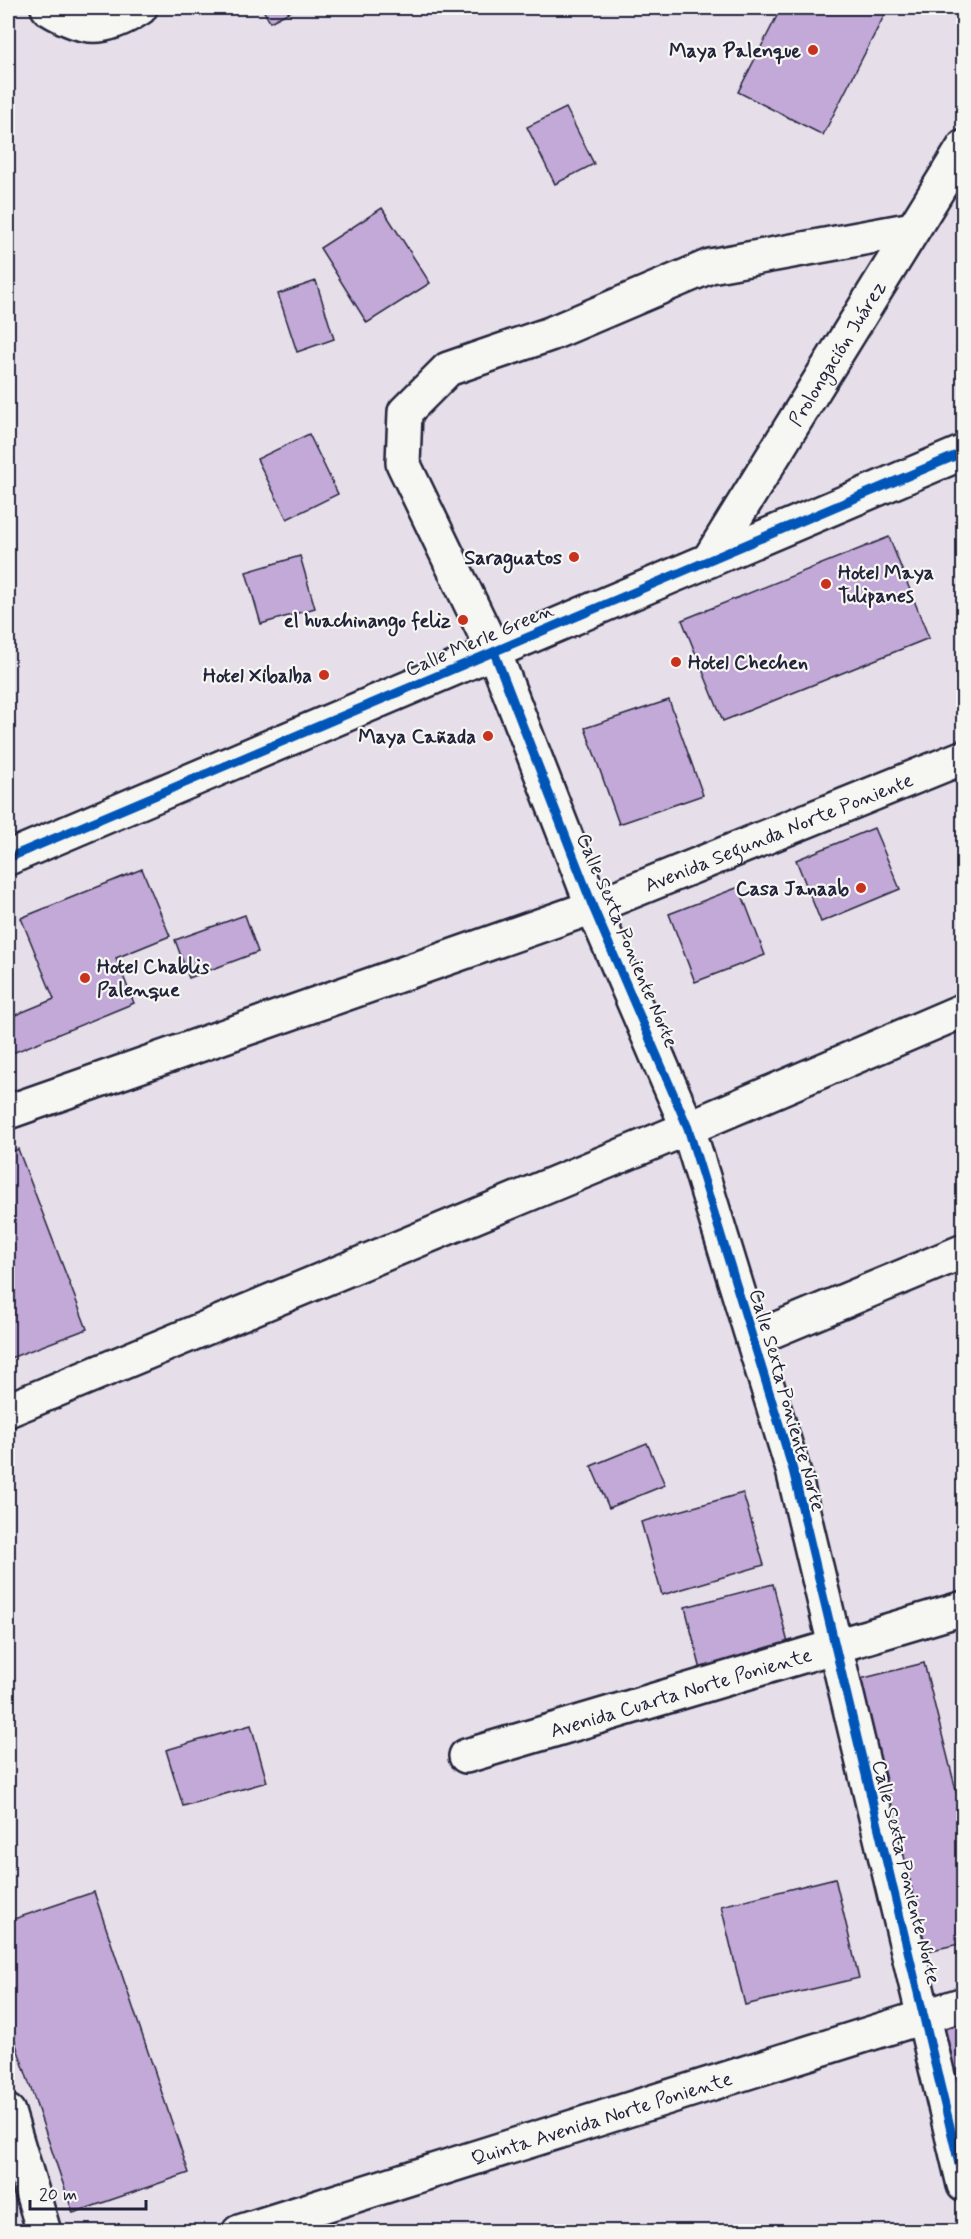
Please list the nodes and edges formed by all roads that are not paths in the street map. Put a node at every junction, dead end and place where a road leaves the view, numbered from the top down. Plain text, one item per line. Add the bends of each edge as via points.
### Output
1 (48, 8) edge
2 (140, 8) edge
3 (963, 147) edge
4 (913, 229) junction
5 (963, 452) edge
6 (709, 560) junction
7 (494, 652) junction
8 (963, 757) edge
9 (8, 858) edge
10 (593, 907) junction
11 (963, 1010) edge
12 (8, 1112) edge
13 (688, 1128) junction
14 (963, 1251) edge
15 (753, 1339) junction
16 (8, 1410) edge
17 (963, 1608) edge
18 (834, 1646) junction
19 (466, 1756) dead end
20 (963, 2004) edge
21 (923, 2017) junction
22 (8, 2112) edge
23 (963, 2185) edge
24 (44, 2232) edge
25 (239, 2232) edge

1 - 2 street via 66,19 92,26 120,20
3 - 4 street, Prolongación Juárez
4 - 6 street, Prolongación Juárez
4 - 7 street, Calle Sexta Poniente Norte via 710,266 550,334 448,369 405,412 403,463
5 - 6 street, Calle Merle Green
6 - 7 street, Calle Merle Green
7 - 9 street, Calle Merle Green
7 - 10 street, Calle Sexta Poniente Norte
8 - 10 street, Avenida Segunda Norte Poniente
10 - 12 street, Avenida Segunda Norte Poniente
10 - 13 street, Calle Sexta Poniente Norte
11 - 13 street
13 - 15 street, Calle Sexta Poniente Norte
13 - 16 street
14 - 15 street
15 - 18 street, Calle Sexta Poniente Norte via 793,1470
17 - 18 street, Avenida Cuarta Norte Poniente
18 - 19 street, Avenida Cuarta Norte Poniente
18 - 21 street, Calle Sexta Poniente Norte
20 - 21 street, Quinta Avenida Norte Poniente
21 - 23 street, Calle Sexta Poniente Norte
21 - 25 street, Quinta Avenida Norte Poniente
22 - 24 street

